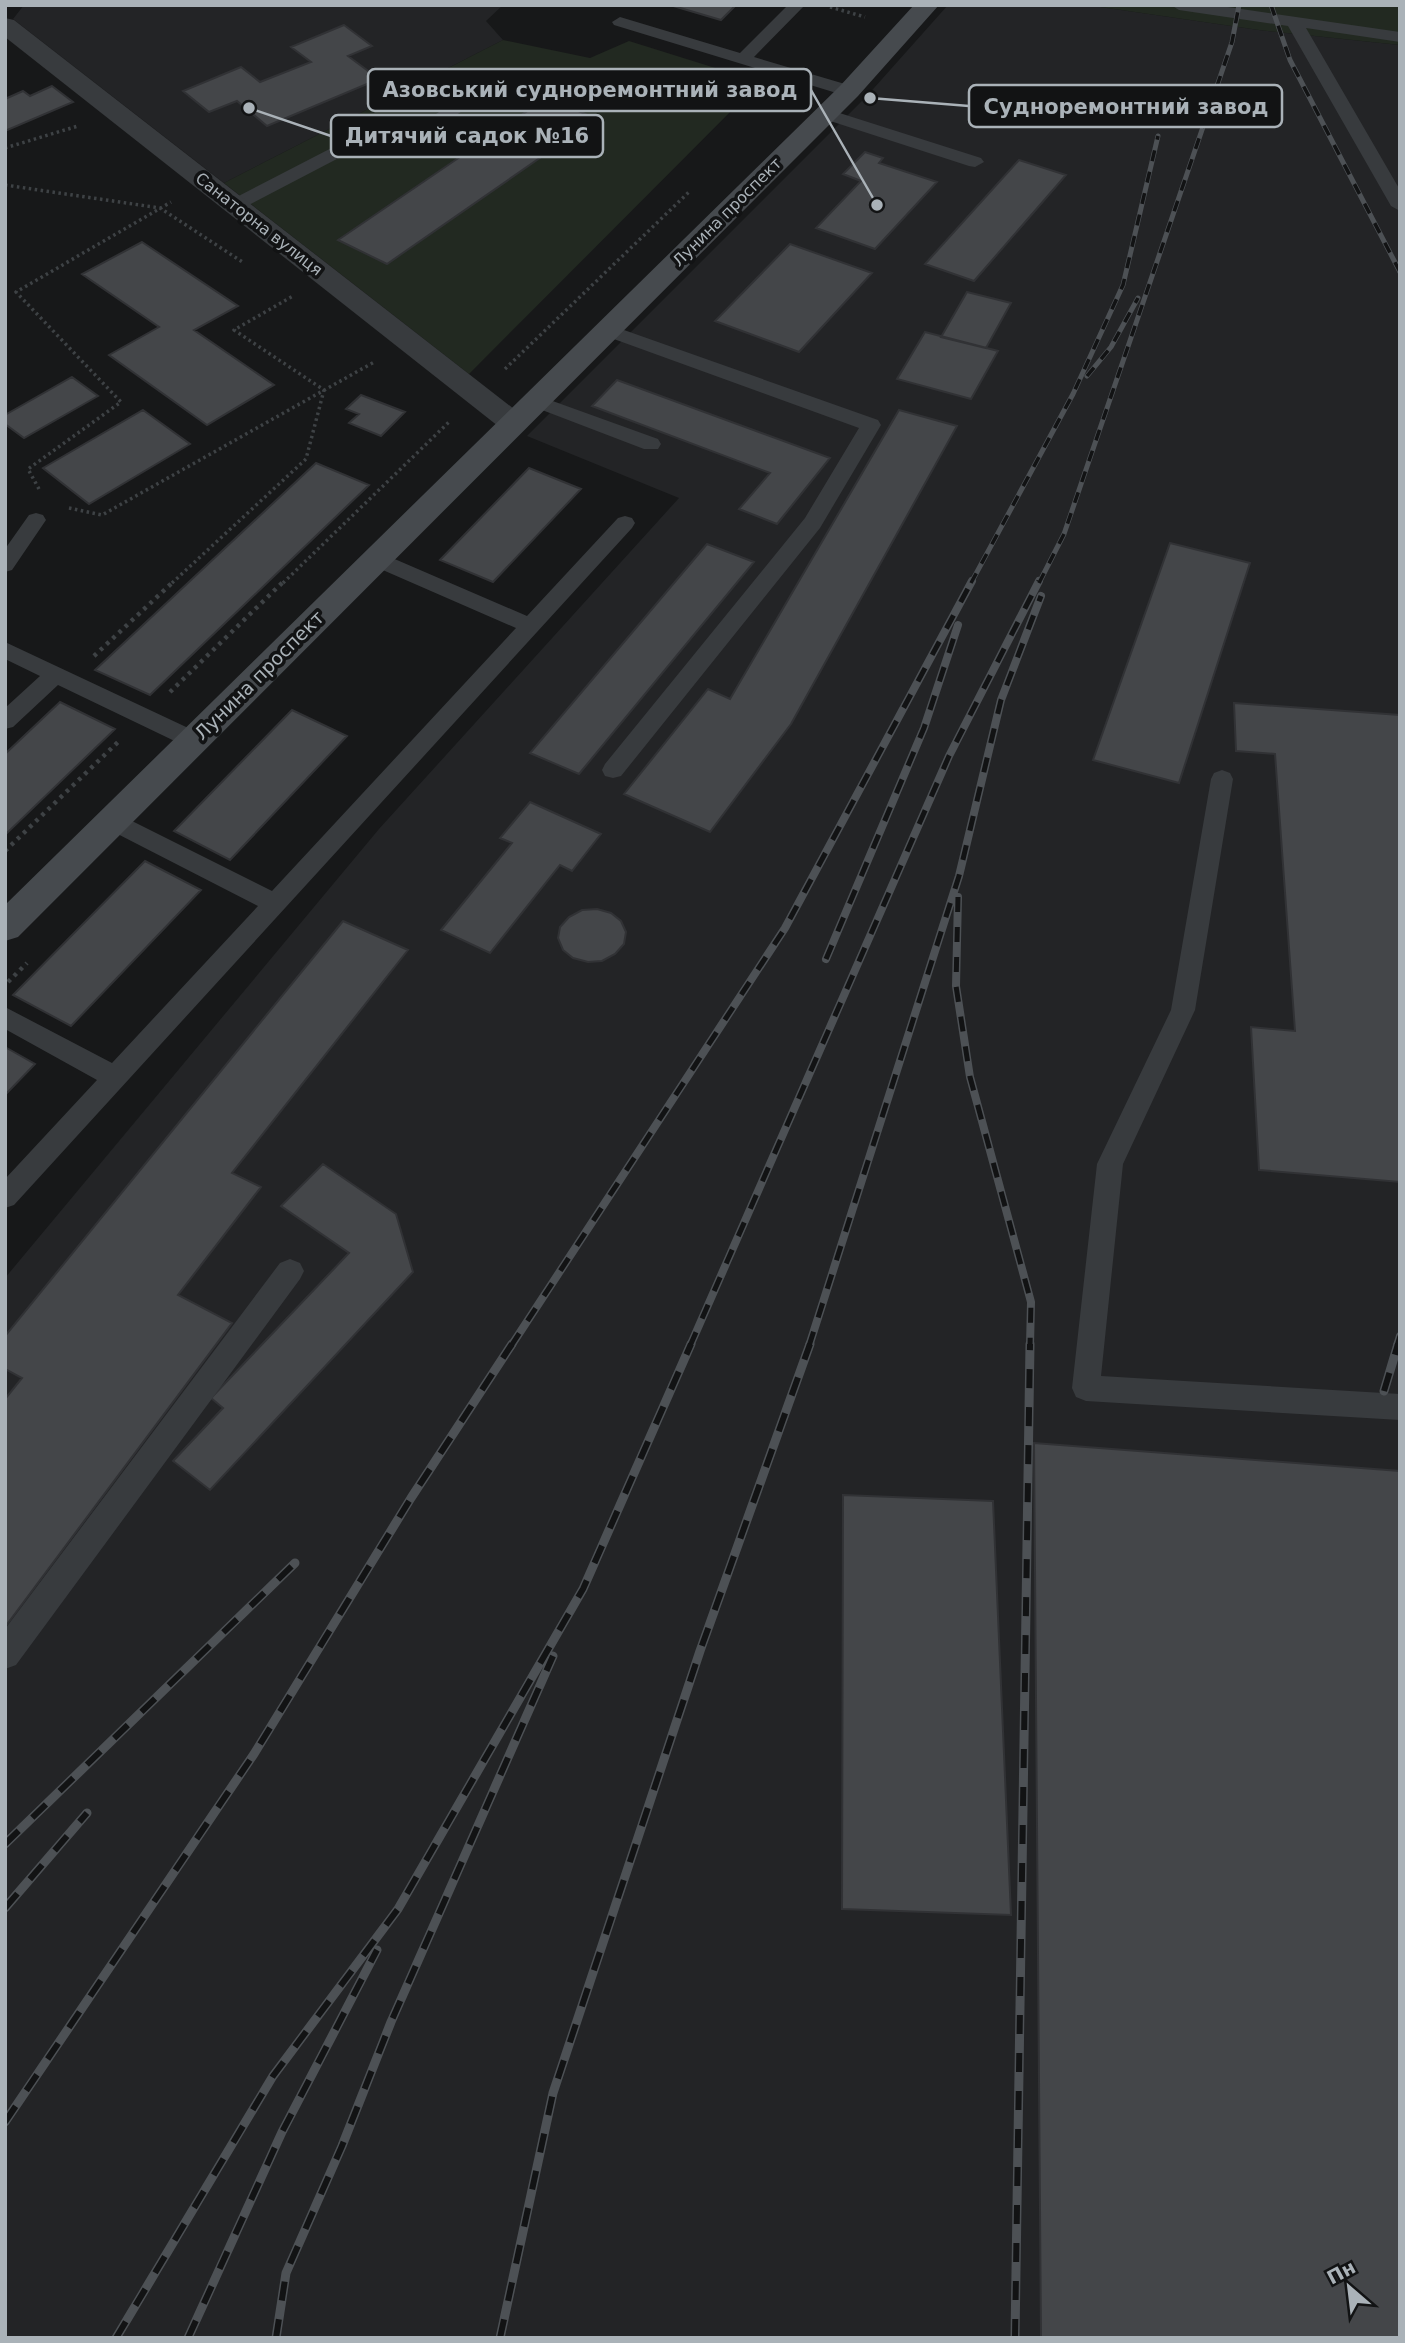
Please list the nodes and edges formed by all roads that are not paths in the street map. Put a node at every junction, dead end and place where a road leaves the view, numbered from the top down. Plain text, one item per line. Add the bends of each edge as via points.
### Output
1 (11, 5) edge
2 (638, 5) edge
3 (797, 5) edge
4 (927, 5) edge
5 (1179, 5) edge
6 (5, 12) edge
7 (1294, 22) junction
8 (5, 25) edge
9 (1400, 37) edge
10 (743, 59) junction
11 (485, 88) dead end
12 (849, 91) junction
13 (827, 114) junction
14 (975, 162) dead end
15 (235, 205) junction
16 (1400, 206) edge
17 (607, 330) junction
18 (524, 413) junction
19 (651, 444) dead end
20 (36, 520) dead end
21 (625, 523) dead end
22 (376, 559) junction
23 (5, 565) edge
24 (531, 626) junction
25 (5, 650) edge
26 (62, 677) junction
27 (5, 721) edge
28 (193, 740) junction
29 (613, 770) dead end
30 (1222, 779) dead end
31 (111, 821) junction
32 (275, 903) junction
33 (5, 927) edge
34 (5, 1017) edge
35 (115, 1077) junction
36 (5, 1196) edge
37 (290, 1271) dead end
38 (1400, 1408) edge
39 (5, 1654) edge

1 - 6 street
2 - 10 lane via 620,22
3 - 10 lane
4 - 12 street, Лунина проспект
5 - 7 lane
7 - 9 lane
7 - 16 lane
8 - 15 street, Санаторна вулиця
10 - 12 lane
11 - 15 lane via 414,135 351,145
12 - 13 street, Лунина проспект
13 - 14 lane
13 - 17 street, Лунина проспект
15 - 18 street, Санаторна вулиця via 477,395
17 - 18 street, Лунина проспект
17 - 29 lane via 871,425 813,523
18 - 19 lane
18 - 22 street, Лунина проспект
20 - 23 lane
21 - 24 lane
22 - 24 lane
22 - 28 street, Лунина проспект
24 - 32 lane
25 - 26 lane
26 - 27 lane
26 - 28 lane
28 - 31 street, Лунина проспект
30 - 38 lane via 1183,1010 1110,1164 1086,1388
31 - 32 lane
31 - 33 street, Лунина проспект
32 - 35 lane
34 - 35 lane
35 - 36 lane
37 - 39 lane

